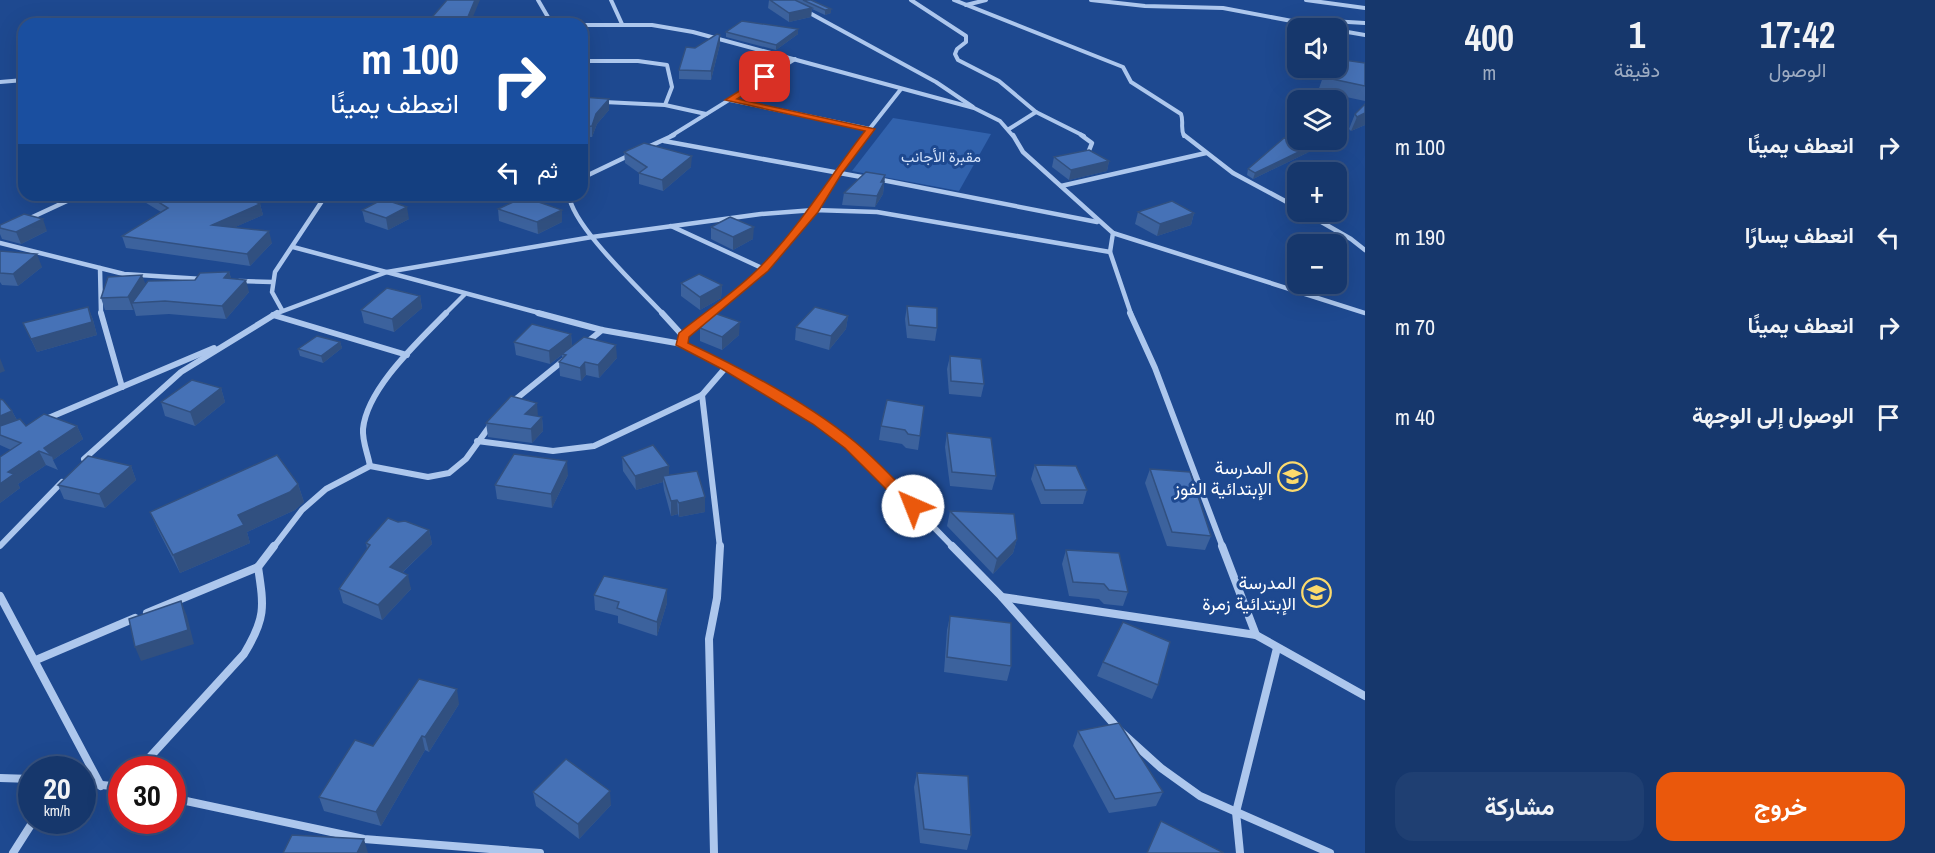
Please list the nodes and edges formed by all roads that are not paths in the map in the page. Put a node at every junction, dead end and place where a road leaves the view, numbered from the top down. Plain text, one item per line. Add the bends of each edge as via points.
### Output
1 (538, 0) edge
2 (611, 0) edge
3 (911, 0) edge
4 (954, 0) edge
5 (986, 0) edge
6 (1091, 0) edge
7 (1306, 0) edge
8 (1108, 1) edge
9 (965, 5) junction
10 (1365, 8) edge
11 (805, 10) edge
12 (548, 18) edge
13 (1282, 18) junction
14 (1287, 19) edge
15 (1365, 23) edge
16 (622, 24) junction
17 (588, 25) edge
18 (1347, 32) edge
19 (1365, 35) edge
20 (795, 59) junction
21 (588, 61) edge
22 (18, 80) edge
23 (0, 82) edge
24 (901, 89) junction
25 (730, 100) junction
26 (602, 102) edge
27 (665, 105) junction
28 (974, 108) junction
29 (1036, 112) junction
30 (707, 114) junction
31 (870, 129) junction
32 (1009, 129) junction
33 (664, 141) junction
34 (645, 148) edge
35 (635, 152) edge
36 (1206, 153) junction
37 (1094, 158) edge
38 (1112, 168) dead end
39 (837, 172) junction
40 (1120, 172) junction
41 (588, 173) edge
42 (1061, 186) junction
43 (67, 201) edge
44 (322, 201) edge
45 (570, 201) edge
46 (1287, 202) edge
47 (814, 210) junction
48 (21, 222) edge
49 (1099, 222) junction
50 (1321, 222) edge
51 (670, 226) junction
52 (1113, 233) junction
53 (592, 237) junction
54 (0, 243) edge
55 (293, 247) junction
56 (1365, 250) edge
57 (1110, 252) junction
58 (100, 268) junction
59 (764, 269) junction
60 (387, 272) junction
61 (205, 279) edge
62 (227, 280) edge
63 (272, 282) junction
64 (464, 295) junction
65 (282, 310) junction
66 (1365, 313) edge
67 (272, 315) junction
68 (602, 330) junction
69 (683, 336) junction
70 (231, 341) junction
71 (682, 345) junction
72 (575, 351) edge
73 (407, 355) junction
74 (566, 358) edge
75 (727, 366) junction
76 (122, 387) junction
77 (702, 395) junction
78 (505, 409) edge
79 (497, 417) edge
80 (41, 421) edge
81 (477, 441) junction
82 (78, 465) edge
83 (370, 466) junction
84 (70, 473) edge
85 (0, 546) edge
86 (258, 567) junction
87 (0, 596) edge
88 (1002, 597) junction
89 (1256, 635) junction
90 (1277, 648) junction
91 (36, 660) junction
92 (1365, 696) edge
93 (151, 756) edge
94 (0, 777) edge
95 (18, 778) edge
96 (96, 785) edge
97 (101, 786) junction
98 (108, 787) edge
99 (186, 801) edge
100 (1236, 812) junction
101 (25, 834) edge
102 (13, 853) edge
103 (540, 853) edge
104 (714, 853) edge
105 (1240, 853) edge
106 (1330, 853) edge

1 - 12 street
2 - 16 street
3 - 29 street via 966,36 966,42 955,54 958,60 999,81
4 - 9 street
5 - 9 street
6 - 8 street
7 - 10 street
8 - 13 street via 1223,8
9 - 36 street via 1115,63 1131,82 1181,114 1184,136
11 - 28 street via 946,88
13 - 14 street
13 - 15 street
16 - 17 street
16 - 20 street via 693,32
18 - 19 street
20 - 24 street
20 - 25 street
21 - 27 street via 667,65 672,87
22 - 23 street
24 - 28 street
24 - 31 street
25 - 30 street
25 - 31 street
26 - 27 street
27 - 30 street
28 - 32 street
29 - 32 street
29 - 37 street via 1089,139 1092,143 1088,153
30 - 33 street
31 - 39 street
32 - 42 street via 1023,152
33 - 34 street
33 - 39 street
35 - 41 street
36 - 40 street
36 - 46 street
38 - 40 street
39 - 47 street
39 - 49 street
40 - 42 street
42 - 49 street
43 - 48 street
44 - 55 street
45 - 53 street
47 - 51 street
47 - 57 street via 877,212
47 - 59 street
49 - 52 street
50 - 56 street
51 - 53 street
51 - 59 street
52 - 57 street
52 - 66 street
53 - 60 street
53 - 69 street
54 - 58 street
55 - 60 street
55 - 63 street
57 - 89 street
58 - 61 street
58 - 76 street via 100,314
59 - 69 street
60 - 64 street
60 - 65 street
62 - 63 street
63 - 65 street via 273,301
64 - 68 street
64 - 73 street
65 - 67 street
67 - 70 street
67 - 73 street
68 - 71 street
68 - 72 street
69 - 71 street
70 - 76 street
70 - 82 street via 181,372
71 - 75 street
73 - 83 street via 380,388 369,409 363,430
74 - 78 street
75 - 77 street
75 - 88 street via 850,445
76 - 80 street
77 - 81 street via 594,446 554,451
77 - 104 street via 721,555 709,639
79 - 81 street
81 - 83 street via 454,472 437,478
83 - 86 street via 326,489 302,510
84 - 85 street
86 - 91 street
86 - 93 street via 264,607 263,621 255,637
87 - 91 street
88 - 89 street
88 - 100 street via 1120,730 1161,768 1200,796
89 - 90 street
90 - 92 street
90 - 100 street
91 - 97 street
94 - 95 street
96 - 97 street
97 - 98 street
99 - 103 street via 364,839
100 - 105 street
100 - 106 street
101 - 102 street

